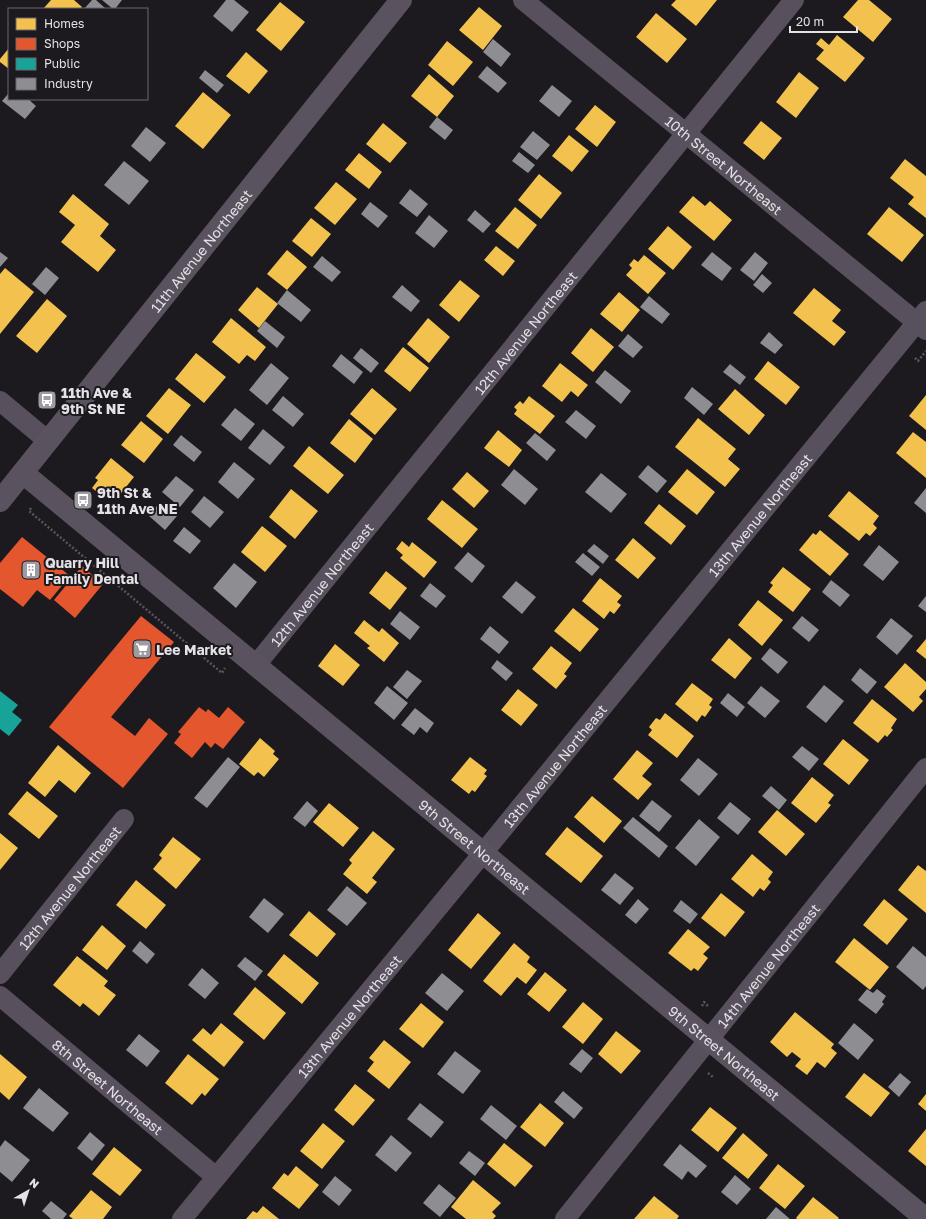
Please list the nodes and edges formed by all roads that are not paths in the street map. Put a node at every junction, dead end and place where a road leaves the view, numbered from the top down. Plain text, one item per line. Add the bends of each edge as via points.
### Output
1 (401, 0) edge
2 (523, 0) edge
3 (794, 0) edge
4 (686, 133) junction
5 (923, 321) edge
6 (0, 401) edge
7 (48, 441) junction
8 (23, 473) junction
9 (0, 501) edge
10 (256, 665) junction
11 (926, 768) edge
12 (124, 820) dead end
13 (483, 853) junction
14 (0, 974) edge
15 (0, 996) edge
16 (708, 1038) junction
17 (216, 1177) junction
18 (182, 1219) edge
19 (565, 1219) edge
20 (926, 1219) edge

1 - 7 street, 11th Avenue Northeast
2 - 4 street, 10th Street Northeast
3 - 4 street, 12th Avenue Northeast
4 - 5 street, 10th Street Northeast
4 - 10 street, 12th Avenue Northeast
5 - 13 street, 13th Avenue Northeast
6 - 7 street
7 - 8 street, 11th Avenue Northeast
8 - 9 street, 11th Avenue Northeast
8 - 10 street, 9th Street Northeast
10 - 13 street, 9th Street Northeast
11 - 16 street, 14th Avenue Northeast
12 - 14 street, 12th Avenue Northeast
13 - 16 street, 9th Street Northeast
13 - 17 street, 13th Avenue Northeast
15 - 17 street, 8th Street Northeast
16 - 19 street, 14th Avenue Northeast
16 - 20 street, 9th Street Northeast
17 - 18 street, 13th Avenue Northeast

